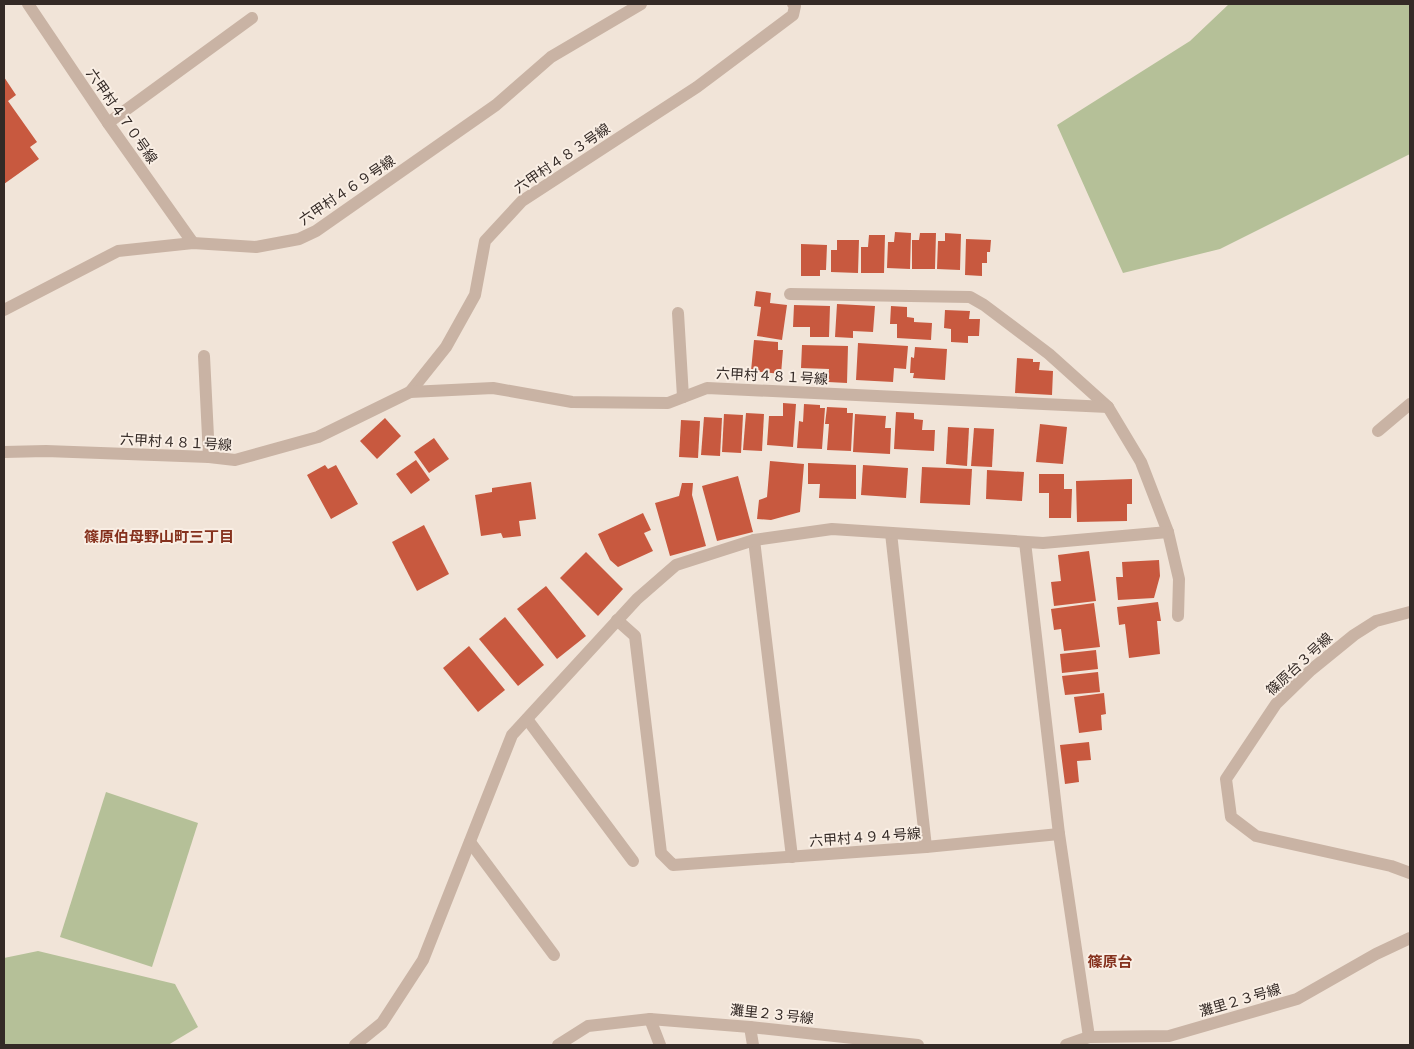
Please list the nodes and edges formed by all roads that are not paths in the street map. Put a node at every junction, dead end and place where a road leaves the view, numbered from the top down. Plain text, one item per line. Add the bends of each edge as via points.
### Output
1 (28, 4) edge
2 (640, 4) edge
3 (793, 4) edge
4 (252, 18) dead end
5 (108, 123) junction
6 (193, 243) junction
7 (790, 294) dead end
8 (4, 310) edge
9 (678, 313) dead end
10 (204, 356) dead end
11 (410, 392) junction
12 (683, 397) junction
13 (1410, 404) edge
14 (1108, 407) junction
15 (1378, 431) dead end
16 (4, 452) edge
17 (209, 457) junction
18 (1168, 532) junction
19 (891, 533) junction
20 (754, 540) junction
21 (1025, 542) junction
22 (1410, 612) edge
23 (1178, 616) dead end
24 (617, 620) junction
25 (527, 719) junction
26 (1059, 834) junction
27 (470, 842) junction
28 (926, 847) junction
29 (792, 857) junction
30 (633, 861) dead end
31 (1410, 872) edge
32 (1410, 938) edge
33 (554, 955) dead end
34 (650, 1020) junction
35 (750, 1027) junction
36 (1089, 1038) junction
37 (355, 1045) edge
38 (558, 1045) edge
39 (660, 1045) edge
40 (753, 1045) edge
41 (918, 1045) edge
42 (1066, 1045) edge

1 - 5 street, 六甲村４７０号線
2 - 6 street, 六甲村４６９号線 via 552,57 496,105 316,231 299,239 256,247
3 - 11 street, 六甲村４８３号線 via 793,15 697,87 522,201 485,241 475,295 446,347
4 - 5 street
5 - 6 street, 六甲村４７０号線
6 - 8 street, 六甲村４６９号線 via 118,250
7 - 14 street via 970,297 1049,354
9 - 12 street
10 - 17 street
11 - 12 street, 六甲村４８１号線 via 493,388 572,402 668,403
11 - 17 street, 六甲村４８１号線 via 318,436 235,460
12 - 14 street, 六甲村４８１号線 via 707,388
13 - 15 street
14 - 18 street via 1141,462
16 - 17 street, 六甲村４８１号線
18 - 21 street
18 - 23 street via 1179,579
19 - 20 street via 832,529
19 - 21 street
19 - 28 street
20 - 24 street via 676,565
20 - 29 street
21 - 26 street
22 - 31 street, 篠原台３号線 via 1376,621 1311,670 1276,704 1226,779 1231,818 1256,836
24 - 25 street
24 - 29 street, 六甲村４９４号線 via 635,636 661,853 672,866
25 - 27 street via 512,735
25 - 30 street
26 - 28 street, 六甲村４９４号線
26 - 36 street
27 - 33 street
27 - 37 street via 423,960 382,1023
28 - 29 street, 六甲村４９４号線
32 - 36 street, 灘里２３号線 via 1297,999 1169,1036
34 - 35 street, 灘里２３号線
34 - 38 street via 588,1026
34 - 39 street
35 - 40 street
35 - 41 street, 灘里２３号線
36 - 42 street, 灘里２３号線

